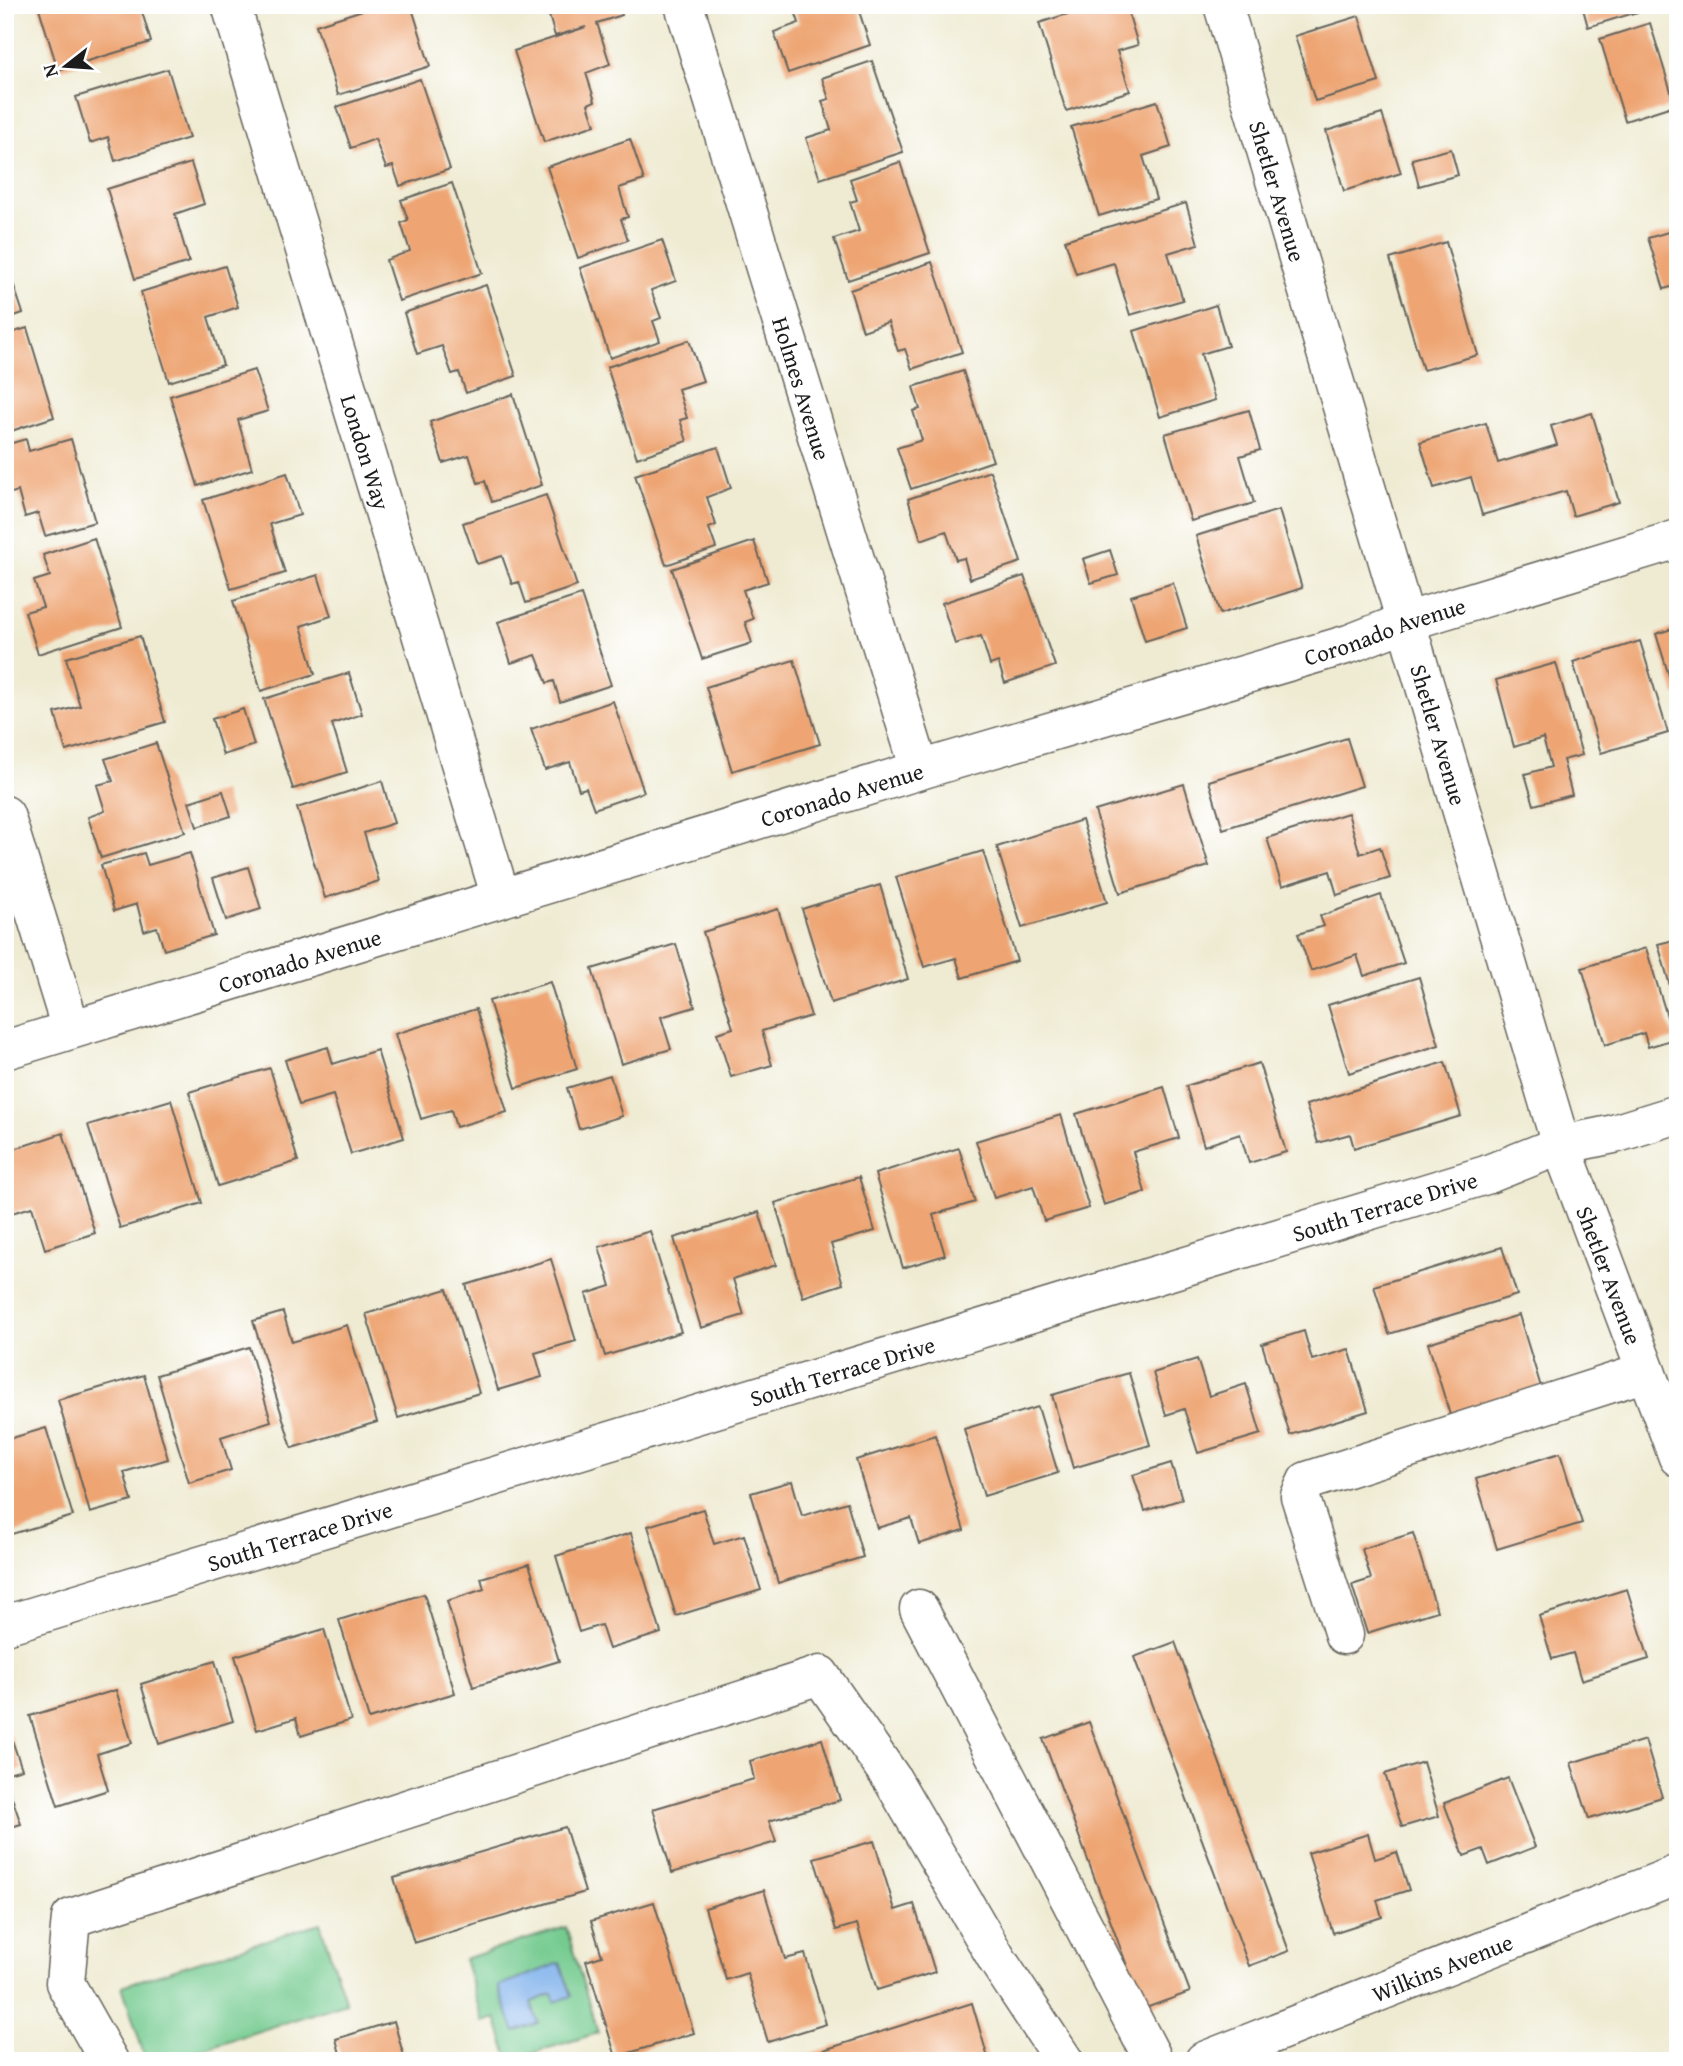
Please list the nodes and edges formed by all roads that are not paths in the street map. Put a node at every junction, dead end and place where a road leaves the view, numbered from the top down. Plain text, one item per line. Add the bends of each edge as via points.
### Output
1 (231, 5) edge
2 (684, 5) edge
3 (1223, 5) edge
4 (1678, 539) edge
5 (1405, 622) junction
6 (920, 769) junction
7 (5, 815) edge
8 (500, 898) junction
9 (71, 1028) junction
10 (5, 1050) edge
11 (1678, 1114) edge
12 (1561, 1145) junction
13 (1646, 1372) junction
14 (1678, 1457) edge
15 (919, 1609) dead end
16 (5, 1625) edge
17 (1344, 1636) dead end
18 (1678, 1874) edge
19 (110, 2061) edge
20 (1064, 2061) edge
21 (1154, 2061) edge
22 (1204, 2061) edge

1 - 8 street, London Way
2 - 6 street, Holmes Avenue
3 - 5 street, Shetler Avenue
4 - 5 street, Coronado Avenue
5 - 6 street, Coronado Avenue via 1349,644
5 - 12 street, Shetler Avenue
6 - 8 street, Coronado Avenue
7 - 9 street
8 - 9 street, Coronado Avenue
9 - 10 street, Coronado Avenue
11 - 12 street, South Terrace Drive
12 - 13 street, Shetler Avenue
12 - 16 street, South Terrace Drive via 1486,1175
13 - 14 street, Shetler Avenue
13 - 17 street via 1307,1481 1300,1496
15 - 21 street
18 - 22 street, Wilkins Avenue
19 - 20 street via 65,1983 71,1918 820,1675 892,1779 998,1961

